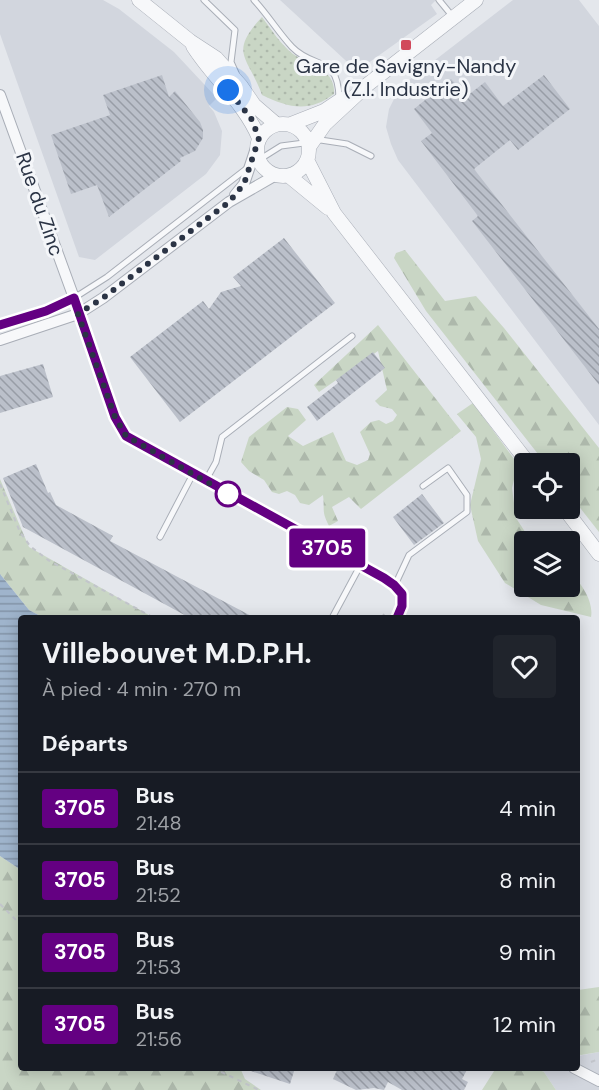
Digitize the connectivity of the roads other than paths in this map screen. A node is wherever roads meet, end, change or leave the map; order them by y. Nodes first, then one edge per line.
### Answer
1 (139, 0) edge
2 (204, 0) edge
3 (254, 0) edge
4 (439, 0) edge
5 (476, 0) edge
6 (453, 18) junction
7 (190, 42) junction
8 (367, 85) junction
9 (241, 86) junction
10 (0, 95) edge
11 (339, 100) junction
12 (276, 124) junction
13 (291, 124) junction
14 (310, 147) junction
15 (256, 153) junction
16 (371, 156) dead end
17 (282, 175) junction
18 (229, 202) junction
19 (334, 213) junction
20 (74, 298) junction
21 (78, 314) junction
22 (0, 325) edge
23 (352, 336) dead end
24 (0, 340) edge
25 (520, 453) edge
26 (193, 474) junction
27 (206, 481) junction
28 (423, 486) dead end
29 (572, 519) edge
30 (160, 537) dead end
31 (599, 554) edge
32 (360, 566) junction
33 (398, 590) junction
34 (334, 615) edge
35 (398, 615) edge
36 (580, 1071) edge
37 (599, 1081) edge

1 - 7 street
2 - 9 lane
3 - 11 lane
4 - 6 lane
5 - 6 street
6 - 8 street
7 - 9 street
7 - 15 street
8 - 11 street
8 - 14 street
9 - 12 street
10 - 20 street, Rue du Zinc
11 - 13 street
12 - 13 street
12 - 15 street
13 - 14 street
14 - 15 lane
14 - 16 lane
14 - 17 street
14 - 19 street
15 - 17 street
15 - 18 street
15 - 20 lane
17 - 18 street
17 - 19 street
18 - 21 street
19 - 25 street
20 - 21 street, Rue du Zinc
20 - 22 lane
21 - 24 street
21 - 26 street, Rue du Zinc
23 - 27 lane
26 - 27 street, Rue du Zinc
26 - 30 lane
27 - 32 street, Rue du Zinc
28 - 33 lane
29 - 31 street
32 - 33 street, Rue du Zinc
32 - 34 lane
33 - 35 street
36 - 37 street

